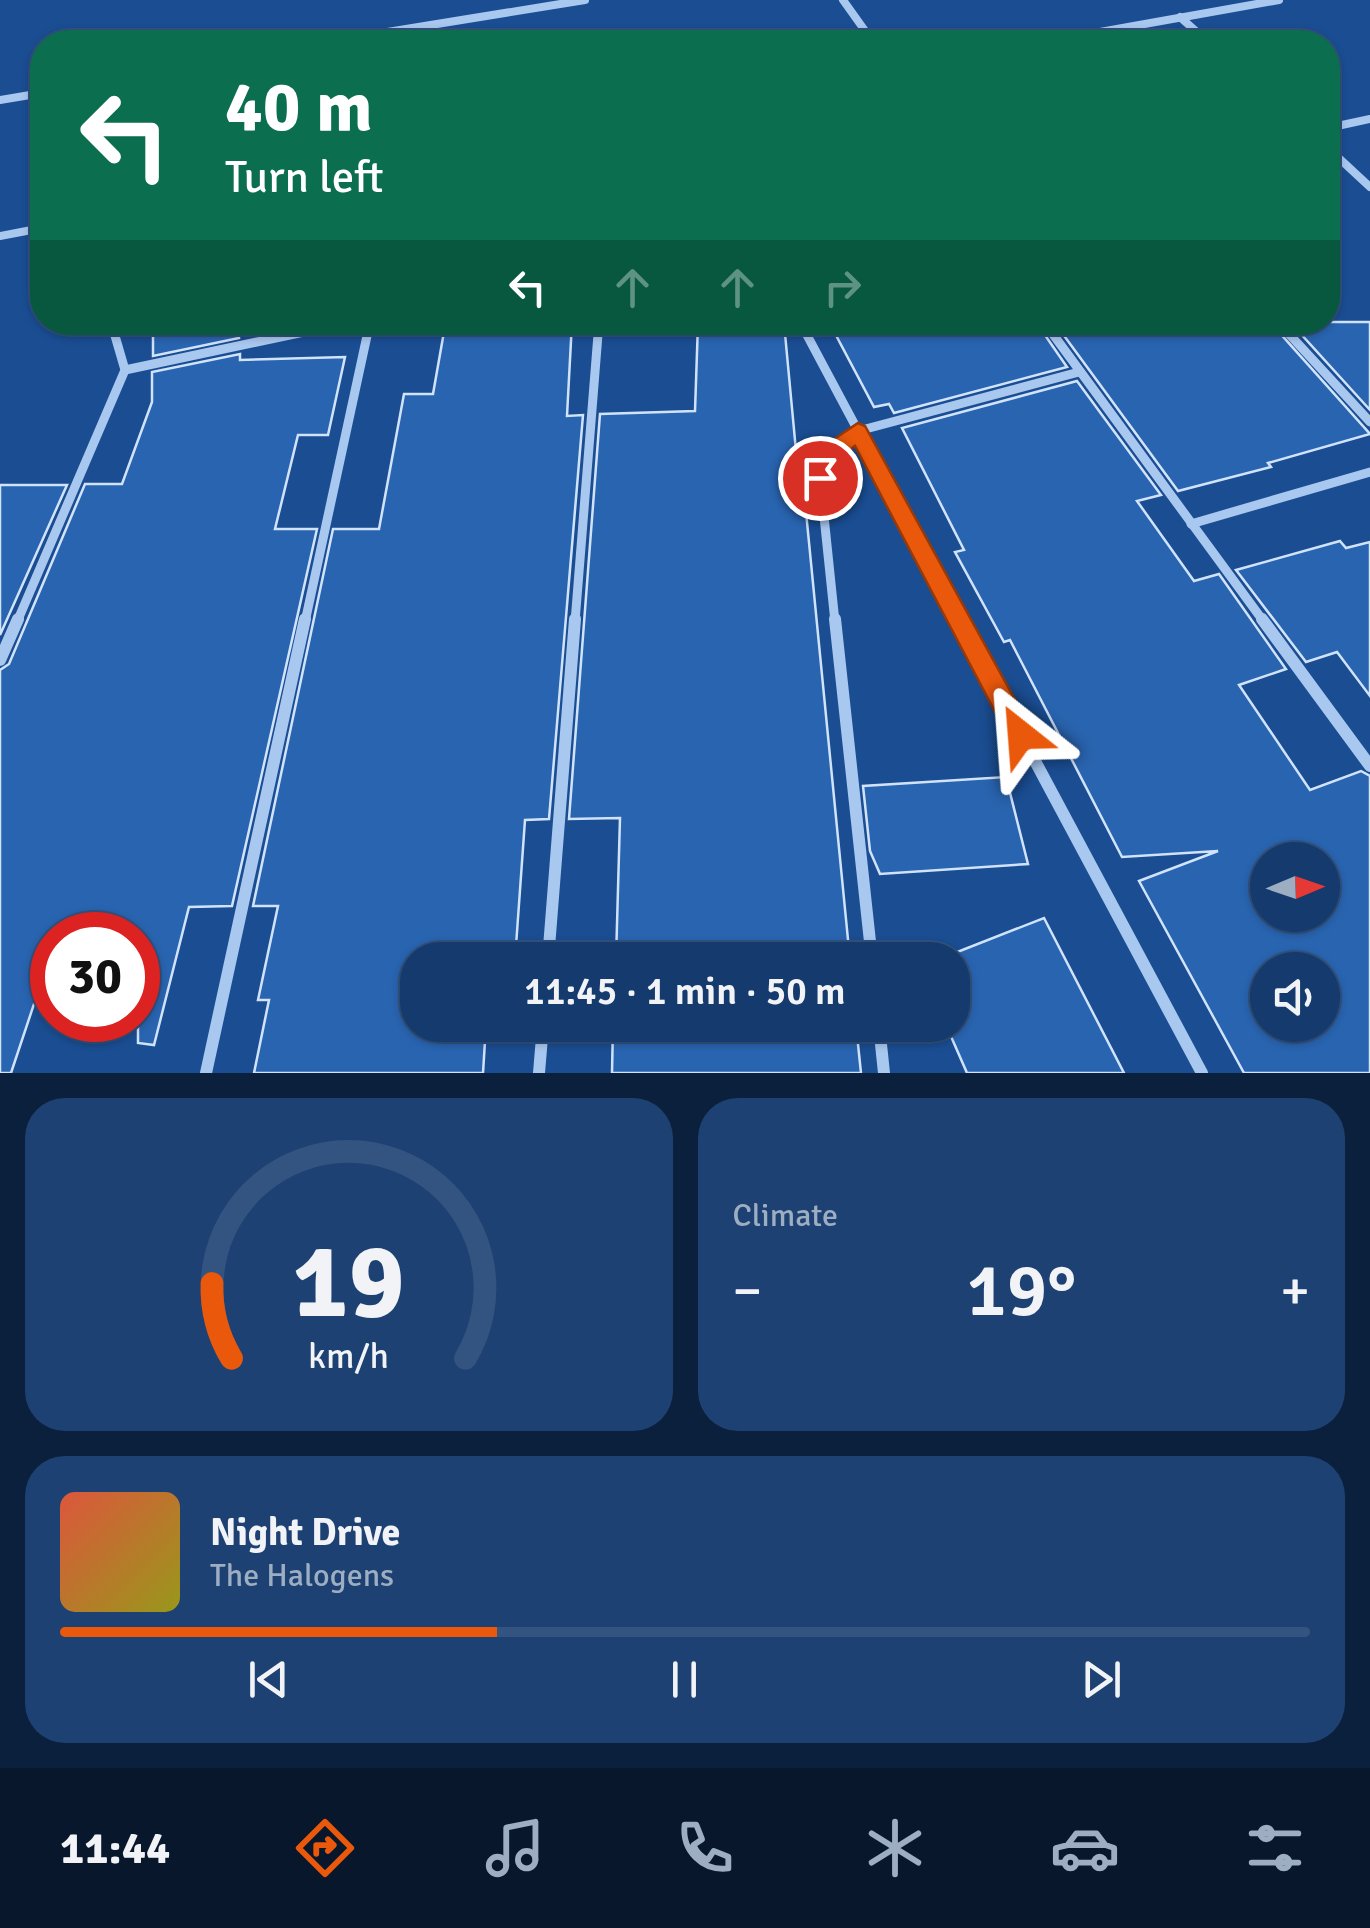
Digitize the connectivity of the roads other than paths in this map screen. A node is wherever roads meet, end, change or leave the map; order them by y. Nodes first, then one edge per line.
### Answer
1 (585, 0) edge
2 (843, 0) edge
3 (1204, 0) edge
4 (1279, 0) edge
5 (1217, 10) junction
6 (1180, 17) junction
7 (415, 30) edge
8 (864, 30) edge
9 (1109, 30) edge
10 (1195, 30) edge
11 (30, 94) edge
12 (0, 100) edge
13 (1370, 118) edge
14 (1340, 125) edge
15 (1340, 159) edge
16 (1370, 187) edge
17 (30, 230) edge
18 (0, 236) edge
19 (115, 335) edge
20 (289, 335) edge
21 (367, 335) edge
22 (598, 335) edge
23 (807, 335) edge
24 (1053, 335) edge
25 (1290, 335) edge
26 (125, 370) junction
27 (1079, 372) junction
28 (1370, 422) edge
29 (858, 432) junction
30 (1370, 472) edge
31 (1192, 524) junction
32 (0, 660) edge
33 (1370, 766) edge
34 (549, 942) edge
35 (870, 942) edge
36 (542, 1042) edge
37 (881, 1042) edge
38 (206, 1073) edge
39 (539, 1073) edge
40 (884, 1073) edge
41 (1202, 1073) edge

1 - 7 street
2 - 8 street
3 - 5 street
4 - 5 street
5 - 6 street
6 - 9 street
6 - 10 street
11 - 12 street
13 - 14 street
15 - 16 street
17 - 18 street
19 - 26 street
20 - 26 street
21 - 38 street
22 - 34 street
23 - 29 street
24 - 27 street
25 - 28 street
26 - 32 street
27 - 29 street
27 - 31 street
29 - 35 street
29 - 41 street
30 - 31 street
31 - 33 street
36 - 39 street
37 - 40 street

